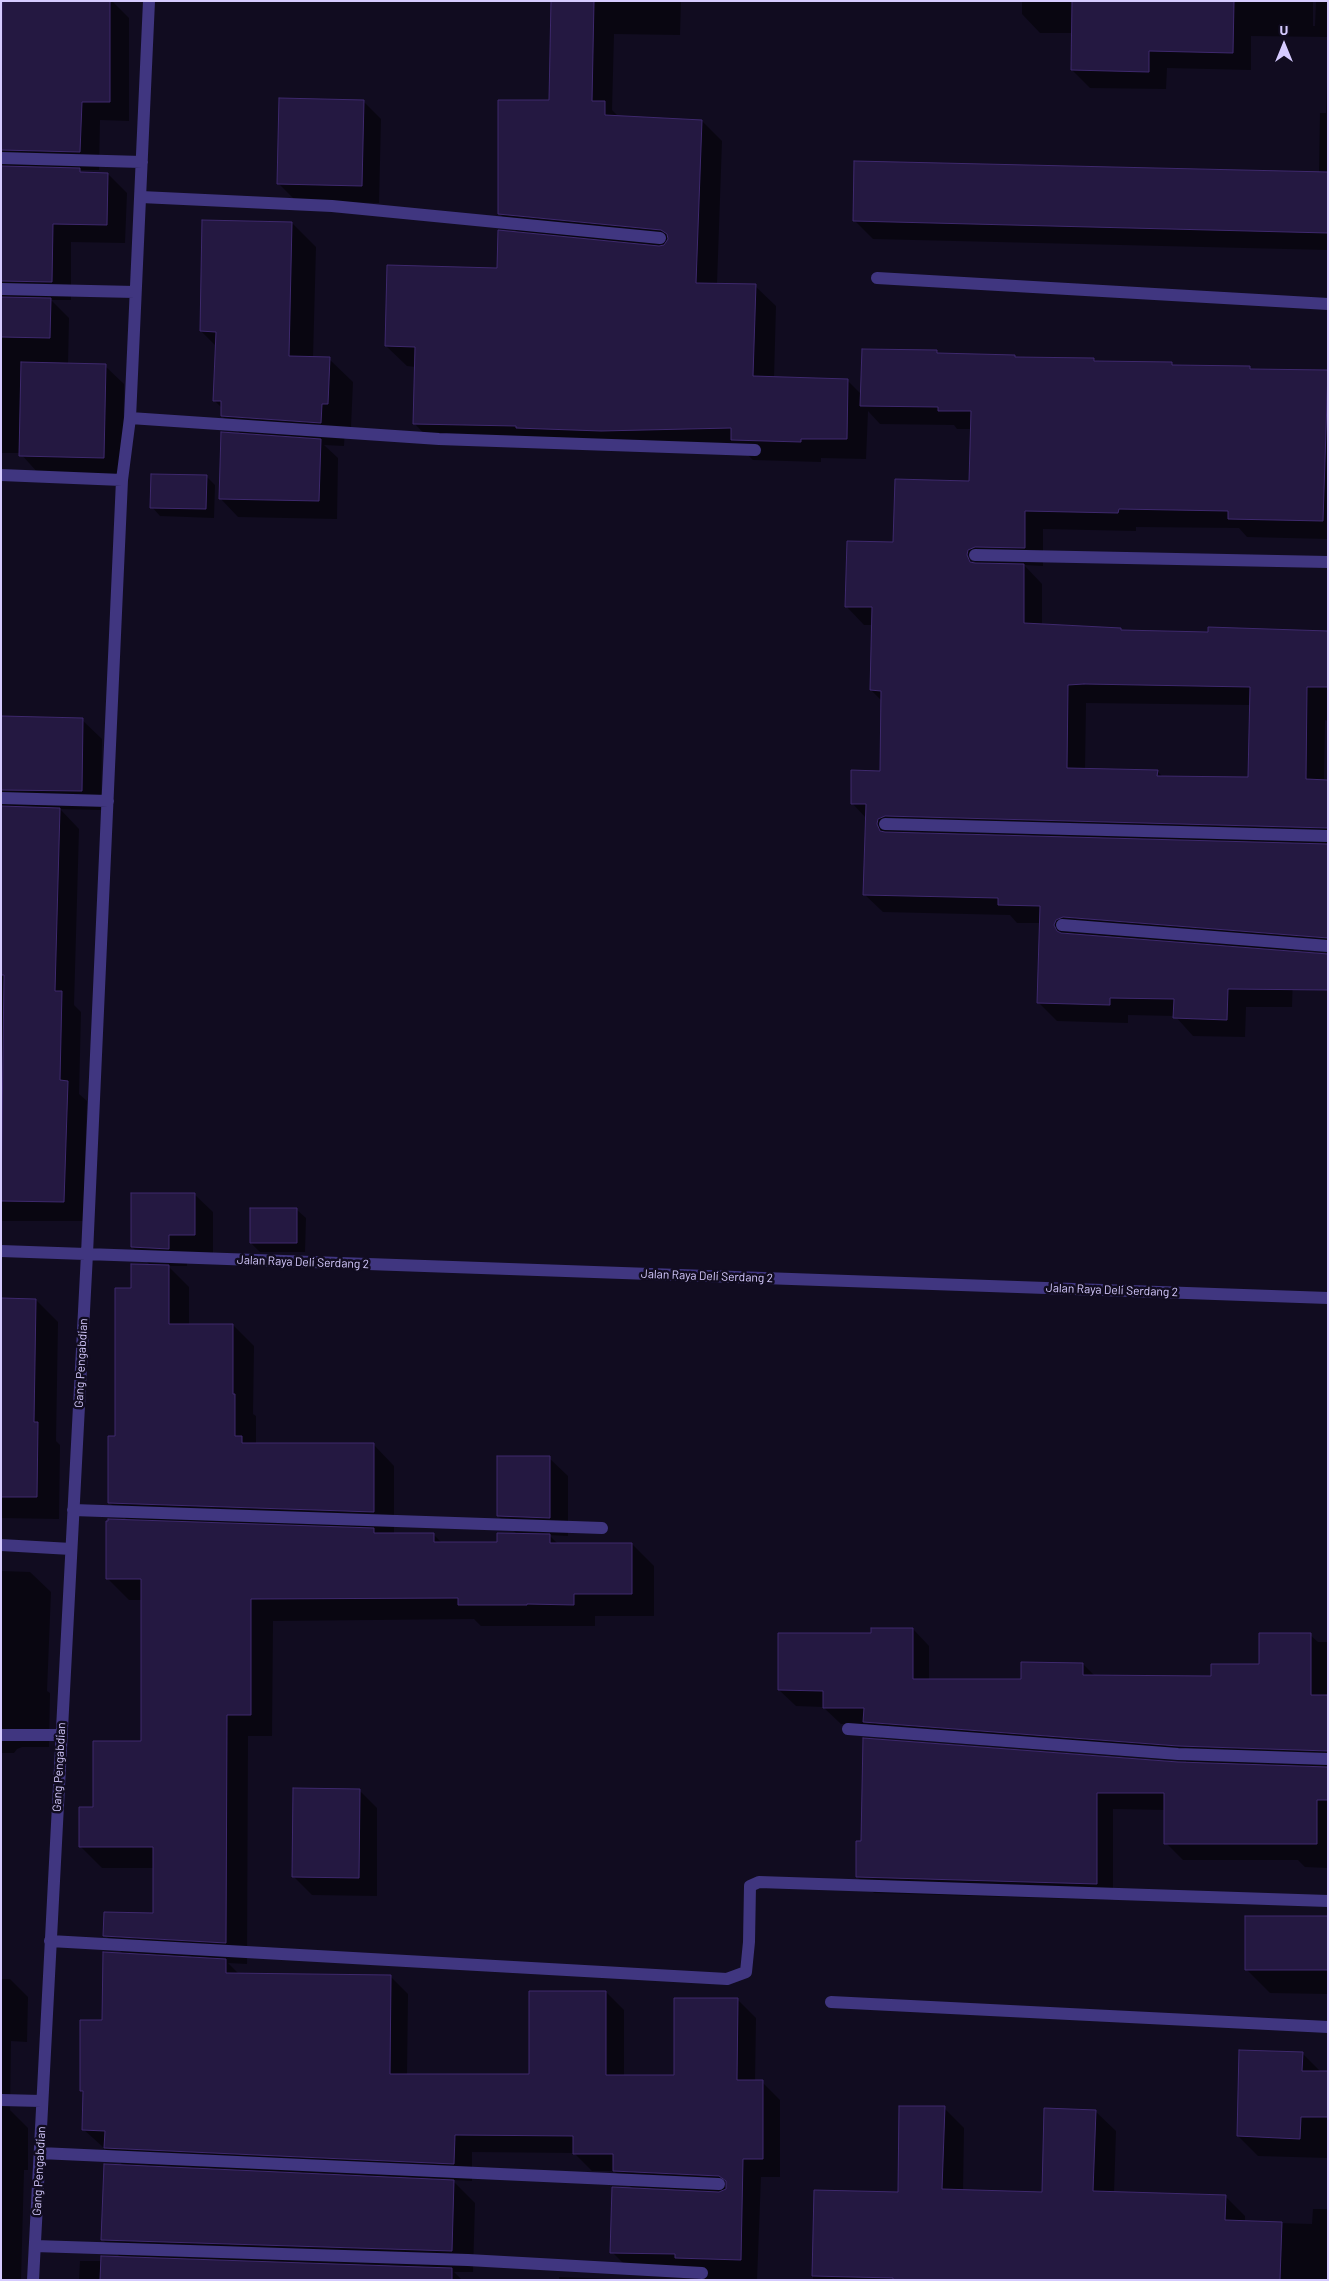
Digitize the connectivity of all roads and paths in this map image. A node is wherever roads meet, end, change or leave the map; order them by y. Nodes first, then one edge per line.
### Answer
1 (149, 1) edge
2 (1, 158) edge
3 (142, 162) junction
4 (141, 197) junction
5 (660, 238) dead end
6 (877, 278) dead end
7 (1, 288) edge
8 (135, 292) junction
9 (1328, 304) edge
10 (130, 418) junction
11 (755, 450) dead end
12 (1, 475) edge
13 (122, 480) junction
14 (975, 555) dead end
15 (1328, 562) edge
16 (1, 798) edge
17 (108, 801) junction
18 (885, 824) dead end
19 (1328, 836) edge
20 (1062, 925) dead end
21 (1328, 946) edge
22 (1, 1251) edge
23 (87, 1254) junction
24 (1328, 1298) edge
25 (73, 1510) junction
26 (602, 1528) dead end
27 (1, 1545) edge
28 (71, 1549) junction
29 (848, 1729) dead end
30 (1, 1735) edge
31 (61, 1735) junction
32 (1328, 1759) edge
33 (1328, 1901) edge
34 (50, 1941) junction
35 (832, 2002) dead end
36 (1328, 2027) edge
37 (1, 2100) edge
38 (42, 2101) junction
39 (40, 2153) junction
40 (719, 2184) dead end
41 (35, 2246) junction
42 (702, 2273) dead end
43 (33, 2280) edge

1 - 3 street, Gang Pengabdian
2 - 3 street
3 - 4 street, Gang Pengabdian
4 - 5 street
4 - 8 street, Gang Pengabdian
6 - 9 street
7 - 8 street
8 - 10 street, Gang Pengabdian
10 - 11 street
10 - 13 street, Gang Pengabdian
12 - 13 street
13 - 17 street, Gang Pengabdian
14 - 15 street
16 - 17 street
17 - 23 street, Gang Pengabdian
18 - 19 street
20 - 21 street
22 - 23 street, Jalan Raya Deli Serdang 2
23 - 24 street, Jalan Raya Deli Serdang 2
23 - 25 street, Gang Pengabdian
25 - 26 street
25 - 28 street, Gang Pengabdian
27 - 28 street
28 - 31 street, Gang Pengabdian
29 - 32 street
30 - 31 street
31 - 34 street, Gang Pengabdian
33 - 34 street
34 - 38 street, Gang Pengabdian
35 - 36 street
37 - 38 street
38 - 39 street, Gang Pengabdian
39 - 40 street
39 - 41 street, Gang Pengabdian
41 - 42 street
41 - 43 street, Gang Pengabdian

